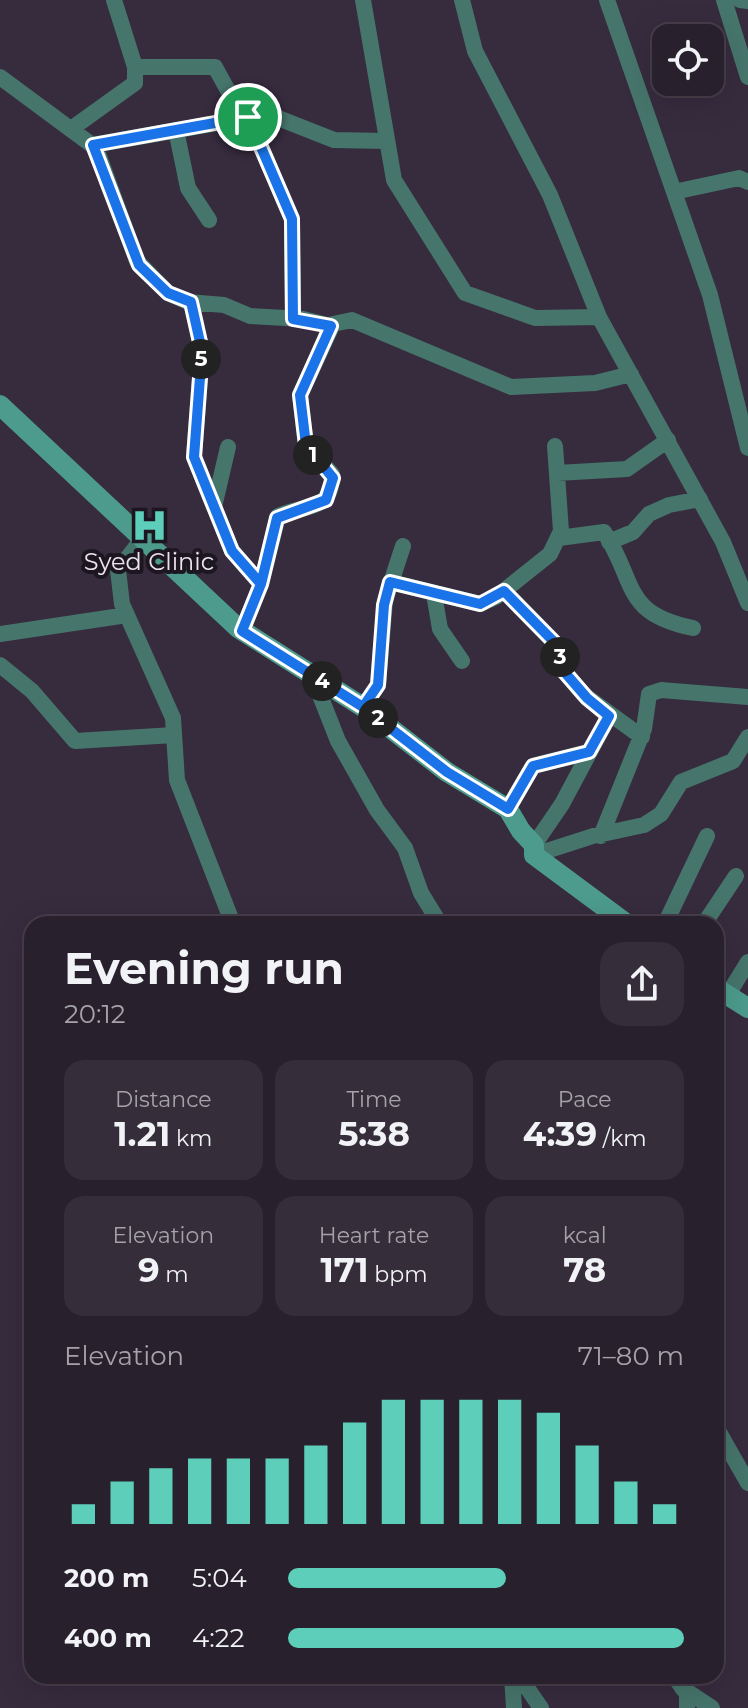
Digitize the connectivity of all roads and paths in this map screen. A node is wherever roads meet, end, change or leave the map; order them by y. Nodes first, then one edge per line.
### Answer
1 (114, 0) edge
2 (363, 0) edge
3 (462, 0) edge
4 (607, 0) edge
5 (724, 0) edge
6 (740, 0) edge
7 (748, 1) edge
8 (135, 67) junction
9 (0, 77) edge
10 (748, 77) edge
11 (245, 118) junction
12 (71, 129) junction
13 (176, 130) junction
14 (387, 141) junction
15 (93, 145) junction
16 (748, 182) edge
17 (674, 192) junction
18 (209, 220) dead end
19 (191, 302) junction
20 (599, 317) junction
21 (293, 319) junction
22 (339, 323) junction
23 (631, 374) junction
24 (0, 405) edge
25 (668, 440) junction
26 (555, 446) dead end
27 (228, 447) dead end
28 (748, 448) edge
29 (557, 473) junction
30 (700, 499) junction
31 (214, 507) junction
32 (143, 538) junction
33 (609, 542) junction
34 (556, 544) junction
35 (403, 546) dead end
36 (390, 582) junction
37 (261, 584) junction
38 (504, 591) junction
39 (434, 594) junction
40 (748, 603) edge
41 (127, 615) junction
42 (693, 628) dead end
43 (242, 631) junction
44 (0, 634) edge
45 (462, 661) dead end
46 (0, 665) edge
47 (312, 675) junction
48 (748, 697) edge
49 (363, 707) junction
50 (609, 716) junction
51 (174, 735) junction
52 (642, 737) junction
53 (748, 737) edge
54 (589, 752) junction
55 (508, 809) junction
56 (601, 836) junction
57 (707, 836) dead end
58 (534, 850) junction
59 (736, 876) dead end
60 (230, 916) edge
61 (435, 916) edge
62 (617, 916) edge
63 (669, 916) edge
64 (709, 916) edge
65 (748, 962) edge
66 (724, 989) edge
67 (724, 994) edge
68 (748, 1008) edge
69 (724, 1441) edge
70 (748, 1483) edge
71 (512, 1684) edge
72 (524, 1684) edge
73 (680, 1684) edge
74 (681, 1684) edge
75 (514, 1708) edge
76 (541, 1708) edge
77 (687, 1708) edge
78 (712, 1708) edge

1 - 8 street
2 - 14 street
3 - 20 street
4 - 17 street
5 - 10 street
6 - 7 street
8 - 11 street
8 - 12 street
9 - 12 street
11 - 13 street
11 - 14 street
11 - 21 street
12 - 15 street
13 - 15 street
13 - 18 street
14 - 20 street
15 - 19 street
16 - 17 street
17 - 28 street
19 - 21 street
19 - 31 street
20 - 23 street
21 - 22 street
22 - 23 street
22 - 37 street
23 - 25 street
24 - 32 street
25 - 29 street
25 - 30 street
26 - 29 street
27 - 31 street
29 - 34 street
30 - 33 street
30 - 40 street
31 - 37 street
32 - 41 street
32 - 43 street
33 - 34 street
33 - 42 street
34 - 38 street
35 - 36 street
36 - 39 street
36 - 49 street
37 - 43 street
38 - 39 street
38 - 50 street
39 - 45 street
41 - 44 street
41 - 51 street
43 - 47 street
46 - 51 street
47 - 49 street
47 - 61 street
48 - 52 street
49 - 55 street
50 - 52 street
50 - 54 street
51 - 60 street
52 - 56 street
53 - 56 street
54 - 55 street
54 - 58 street
55 - 58 street
56 - 58 street
57 - 63 street
58 - 62 street
59 - 64 street
65 - 66 street
67 - 68 street
69 - 70 street
71 - 75 street
72 - 76 street
73 - 77 street
74 - 78 street

